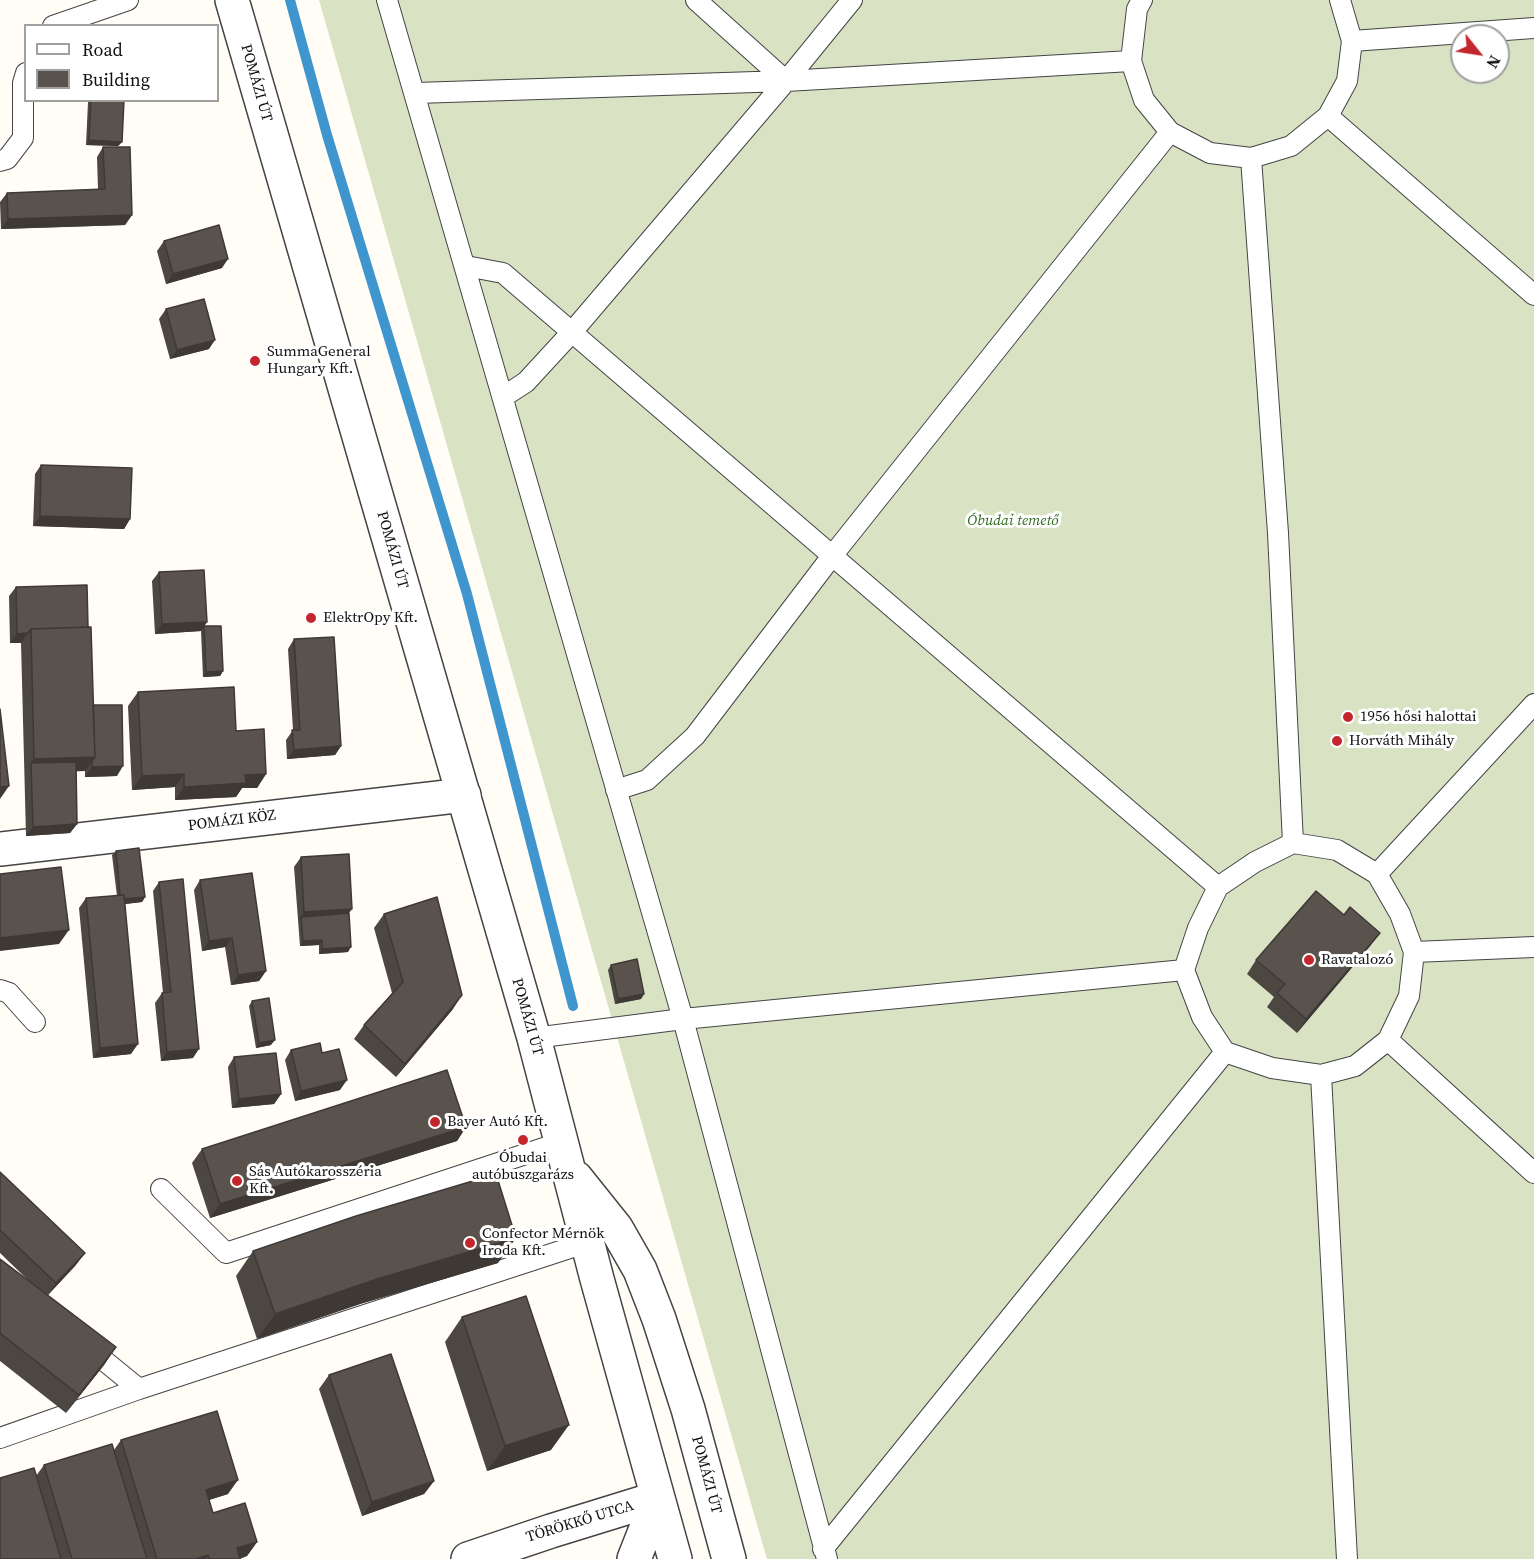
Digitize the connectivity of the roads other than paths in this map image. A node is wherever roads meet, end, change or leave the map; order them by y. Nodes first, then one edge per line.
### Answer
1 (128, 0) edge
2 (232, 0) edge
3 (696, 0) edge
4 (852, 0) edge
5 (1142, 0) edge
6 (1340, 0) edge
7 (391, 2) edge
8 (59, 24) edge
9 (1534, 28) edge
10 (1352, 41) junction
11 (1131, 61) junction
12 (24, 80) edge
13 (786, 81) junction
14 (416, 93) junction
15 (1328, 116) junction
16 (1170, 132) junction
17 (1251, 158) junction
18 (0, 161) edge
19 (466, 266) junction
20 (1534, 295) edge
21 (572, 332) junction
22 (503, 397) junction
23 (832, 556) junction
24 (1534, 704) edge
25 (616, 790) junction
26 (464, 795) junction
27 (1293, 843) junction
28 (0, 849) edge
29 (1377, 874) junction
30 (1218, 887) junction
31 (1534, 947) edge
32 (1414, 952) junction
33 (1184, 970) junction
34 (0, 990) edge
35 (683, 1019) junction
36 (35, 1022) dead end
37 (534, 1038) junction
38 (1388, 1040) junction
39 (1225, 1052) junction
40 (1321, 1075) junction
41 (565, 1156) junction
42 (1534, 1173) edge
43 (161, 1189) dead end
44 (588, 1242) junction
45 (74, 1336) edge
46 (139, 1389) junction
47 (0, 1438) edge
48 (658, 1498) junction
49 (825, 1554) edge
50 (468, 1559) edge
51 (633, 1559) edge
52 (675, 1559) edge
53 (729, 1559) edge
54 (1347, 1559) edge

1 - 8 lane
2 - 26 street, POMÁZI ÚT
3 - 13 lane
4 - 13 lane
5 - 11 lane
6 - 10 lane
7 - 14 lane
9 - 10 lane
10 - 15 lane
11 - 13 lane
11 - 16 lane
12 - 18 lane
13 - 14 lane
13 - 21 lane
14 - 19 lane
15 - 17 lane
15 - 20 lane
16 - 17 lane
16 - 23 lane
17 - 27 lane
19 - 21 lane
19 - 22 lane
21 - 22 lane
21 - 23 lane
22 - 25 lane
23 - 25 lane
23 - 30 lane
24 - 29 lane
25 - 35 lane
26 - 28 street, POMÁZI KÖZ
26 - 37 street, POMÁZI ÚT
27 - 29 lane
27 - 30 lane
29 - 32 lane
30 - 33 lane
31 - 32 lane
32 - 38 lane
33 - 35 lane
33 - 39 lane
34 - 36 lane
35 - 37 lane
35 - 49 lane
37 - 41 street, POMÁZI ÚT
38 - 40 lane
38 - 42 lane
39 - 40 lane
39 - 49 lane
40 - 54 lane
41 - 43 lane
41 - 44 street, POMÁZI ÚT
41 - 53 street, POMÁZI ÚT
44 - 46 lane
44 - 48 street, POMÁZI ÚT
45 - 46 lane
46 - 47 lane
48 - 50 street, TÖRÖKKŐ UTCA
48 - 51 street
48 - 52 street, POMÁZI ÚT

